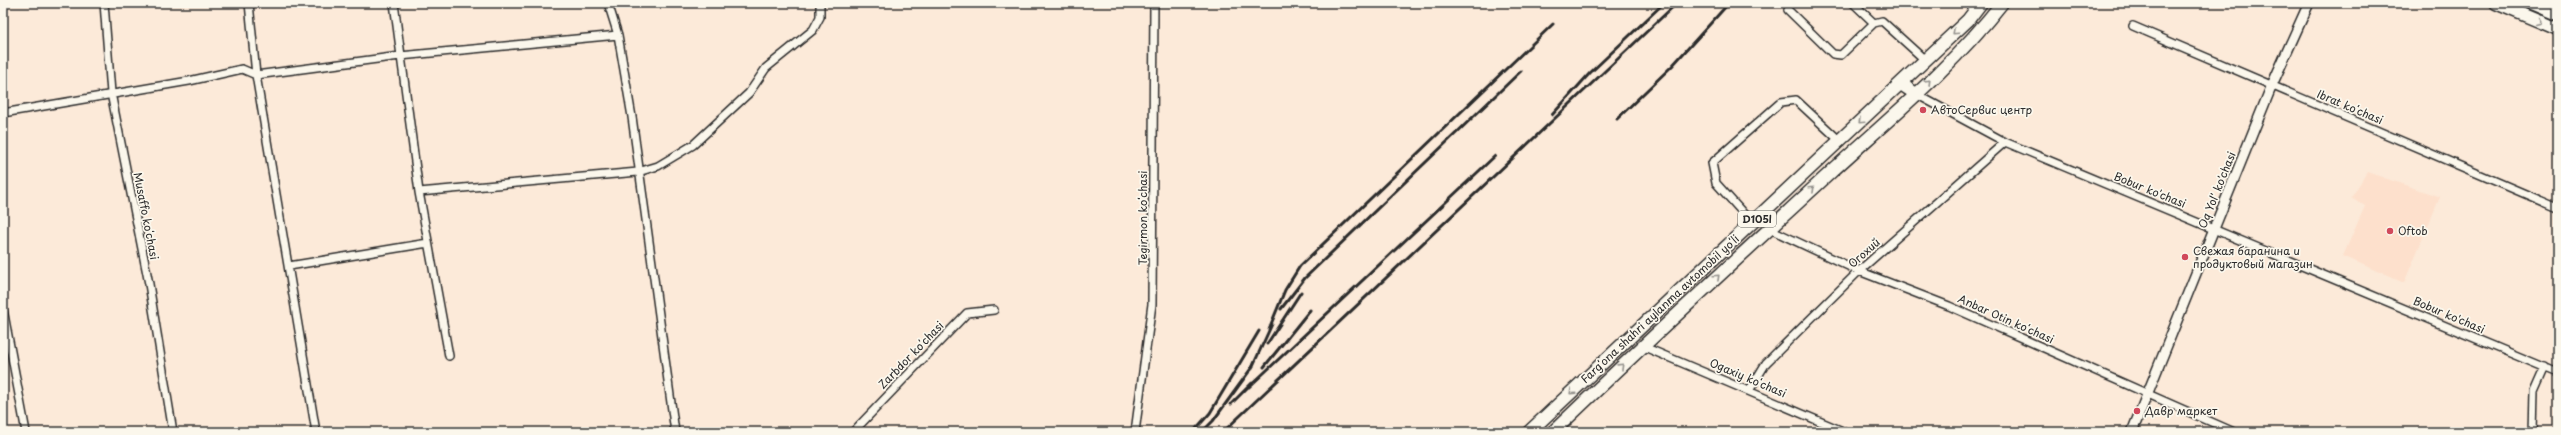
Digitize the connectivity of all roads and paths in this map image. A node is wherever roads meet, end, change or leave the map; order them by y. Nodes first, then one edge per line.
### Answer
1 (104, 3) edge
2 (249, 3) edge
3 (394, 3) edge
4 (608, 3) edge
5 (820, 3) edge
6 (1154, 3) edge
7 (1853, 3) edge
8 (1981, 3) edge
9 (2002, 3) edge
10 (2309, 3) edge
11 (2496, 3) edge
12 (2532, 3) edge
13 (1788, 10) dead end
14 (2558, 14) edge
15 (1874, 23) junction
16 (2133, 26) dead end
17 (2558, 29) edge
18 (618, 35) junction
19 (400, 56) junction
20 (1925, 60) junction
21 (256, 75) junction
22 (1901, 84) junction
23 (2272, 85) junction
24 (111, 93) junction
25 (1916, 94) junction
26 (3, 112) edge
27 (1840, 141) junction
28 (2005, 142) junction
29 (638, 172) junction
30 (419, 192) junction
31 (2558, 208) edge
32 (1752, 223) junction
33 (1770, 228) junction
34 (2214, 229) junction
35 (428, 242) junction
36 (289, 266) junction
37 (1859, 271) junction
38 (3, 309) edge
39 (994, 310) dead end
40 (1642, 346) junction
41 (449, 356) dead end
42 (2545, 367) junction
43 (2558, 373) edge
44 (1750, 391) junction
45 (2148, 394) junction
46 (26, 432) edge
47 (173, 432) edge
48 (316, 432) edge
49 (675, 432) edge
50 (853, 432) edge
51 (1135, 432) edge
52 (1529, 432) edge
53 (1553, 432) edge
54 (1845, 432) edge
55 (2132, 432) edge
56 (2234, 432) edge
57 (2534, 432) edge

1 - 24 street, Musaffo koʻchasi
2 - 21 street
3 - 19 street
4 - 18 street
5 - 29 street
6 - 51 street, Tegirmon koʻchasi
7 - 15 street
8 -> 20 main road, Fargʻona shahri aylanma avtomobil yoʻli / D105l
25 -> 9 main road, Fargʻona shahri aylanma avtomobil yoʻli / D105l
10 - 23 street, Oq Yol' ko'chasi
11 -> 17 main road
12 - 14 main road
13 - 15 street
15 - 20 street
16 - 23 street, Ibrat koʻchasi
18 - 19 street
18 - 29 street
19 - 21 street
19 - 30 street
20 - 22 main road, Fargʻona shahri aylanma avtomobil yoʻli / D105l
21 - 24 street
21 - 36 street
22 - 25 main road
22 -> 27 main road, Fargʻona shahri aylanma avtomobil yoʻli / D105l
23 - 31 street, Ibrat koʻchasi
23 - 34 street, Oq Yol' ko'chasi
24 - 26 street
24 - 47 street, Musaffo koʻchasi
25 - 28 street, Bobur ko'chasi
33 -> 25 main road, Fargʻona shahri aylanma avtomobil yoʻli / D105l
27 - 32 main road, Fargʻona shahri aylanma avtomobil yoʻli / D105l
27 - 32 street
28 - 34 street, Bobur ko'chasi
28 - 37 street, Огохий
29 - 30 street
29 - 49 street
30 - 35 street
32 -> 52 main road, Fargʻona shahri aylanma avtomobil yoʻli / D105l
33 - 37 street, Anbar Otin koʻchasi
40 -> 33 main road, Fargʻona shahri aylanma avtomobil yoʻli / D105l
34 - 42 street, Bobur ko'chasi
34 - 45 street, Oq Yol' ko'chasi
35 - 36 street
35 - 41 street
36 - 48 street
37 - 44 street, Огохий
37 - 45 street, Anbar Otin koʻchasi
38 - 46 street
39 - 50 street, Zarbdor koʻchasi
40 - 44 street, Ogaxiy koʻchasi
53 -> 40 main road, Fargʻona shahri aylanma avtomobil yoʻli / D105l
42 - 43 street, Bobur ko'chasi
42 - 57 street
44 - 54 street, Ogaxiy koʻchasi
45 - 55 street, Oq Yol' ko'chasi
45 - 56 street, Anbar Otin koʻchasi

